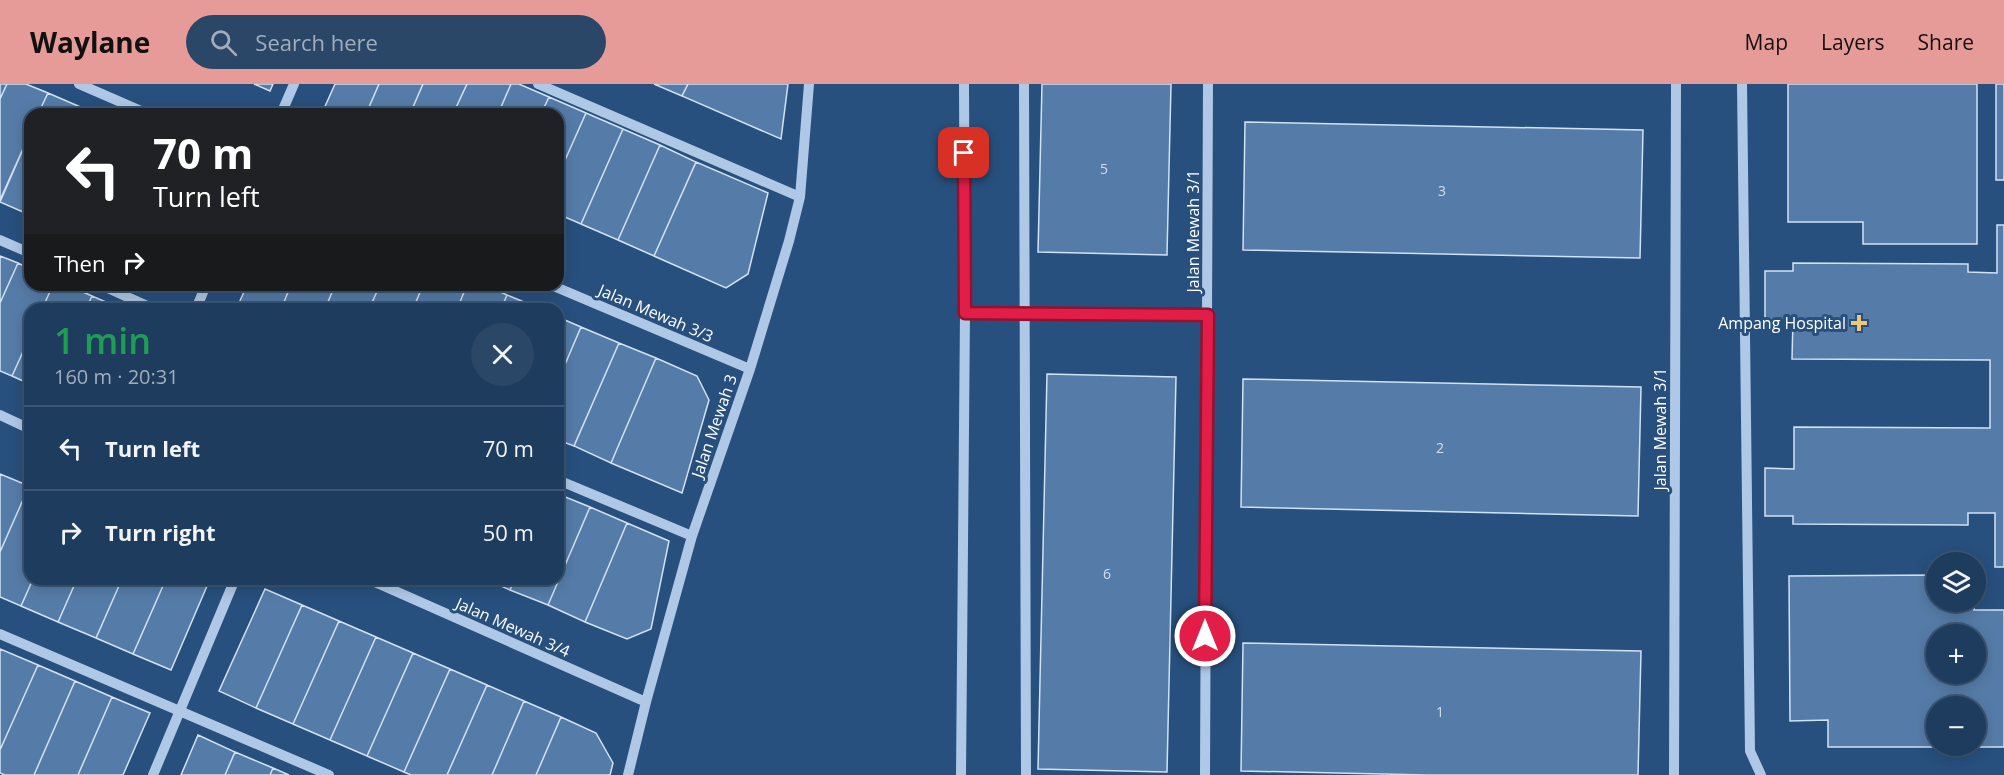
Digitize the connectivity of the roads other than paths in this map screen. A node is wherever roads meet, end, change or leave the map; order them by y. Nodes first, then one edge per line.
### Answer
1 (79, 84) edge
2 (294, 84) edge
3 (538, 84) edge
4 (809, 84) edge
5 (964, 84) edge
6 (1024, 84) edge
7 (1208, 84) edge
8 (1676, 84) edge
9 (1742, 84) edge
10 (134, 108) edge
11 (284, 108) edge
12 (800, 197) junction
13 (0, 240) edge
14 (24, 250) edge
15 (564, 290) edge
16 (114, 291) edge
17 (141, 303) edge
18 (965, 313) junction
19 (1024, 313) junction
20 (1208, 315) junction
21 (750, 369) junction
22 (0, 415) edge
23 (24, 426) edge
24 (564, 483) edge
25 (692, 536) junction
26 (233, 585) edge
27 (382, 585) edge
28 (0, 634) edge
29 (646, 702) junction
30 (180, 712) junction
31 (153, 775) edge
32 (329, 775) edge
33 (628, 775) edge
34 (961, 775) edge
35 (1026, 775) edge
36 (1205, 775) edge
37 (1674, 775) edge
38 (1761, 775) edge

1 - 10 street
2 - 11 street
3 - 12 street
4 - 12 street, Jalan Mewah 3
5 - 18 street
6 - 19 street
7 - 20 street, Jalan Mewah 3/1
8 - 37 street, Jalan Mewah 3/1
9 - 38 street
12 - 21 street, Jalan Mewah 3
13 - 14 street
15 - 21 street, Jalan Mewah 3/3
16 - 17 street
18 - 19 street
18 - 34 street
19 - 20 street
19 - 35 street
20 - 36 street, Jalan Mewah 3/1
21 - 25 street, Jalan Mewah 3
22 - 23 street
24 - 25 street
25 - 29 street, Jalan Mewah 3
26 - 30 street
27 - 29 street, Jalan Mewah 3/4
28 - 30 street
29 - 33 street, Jalan Mewah 3
30 - 31 street
30 - 32 street

